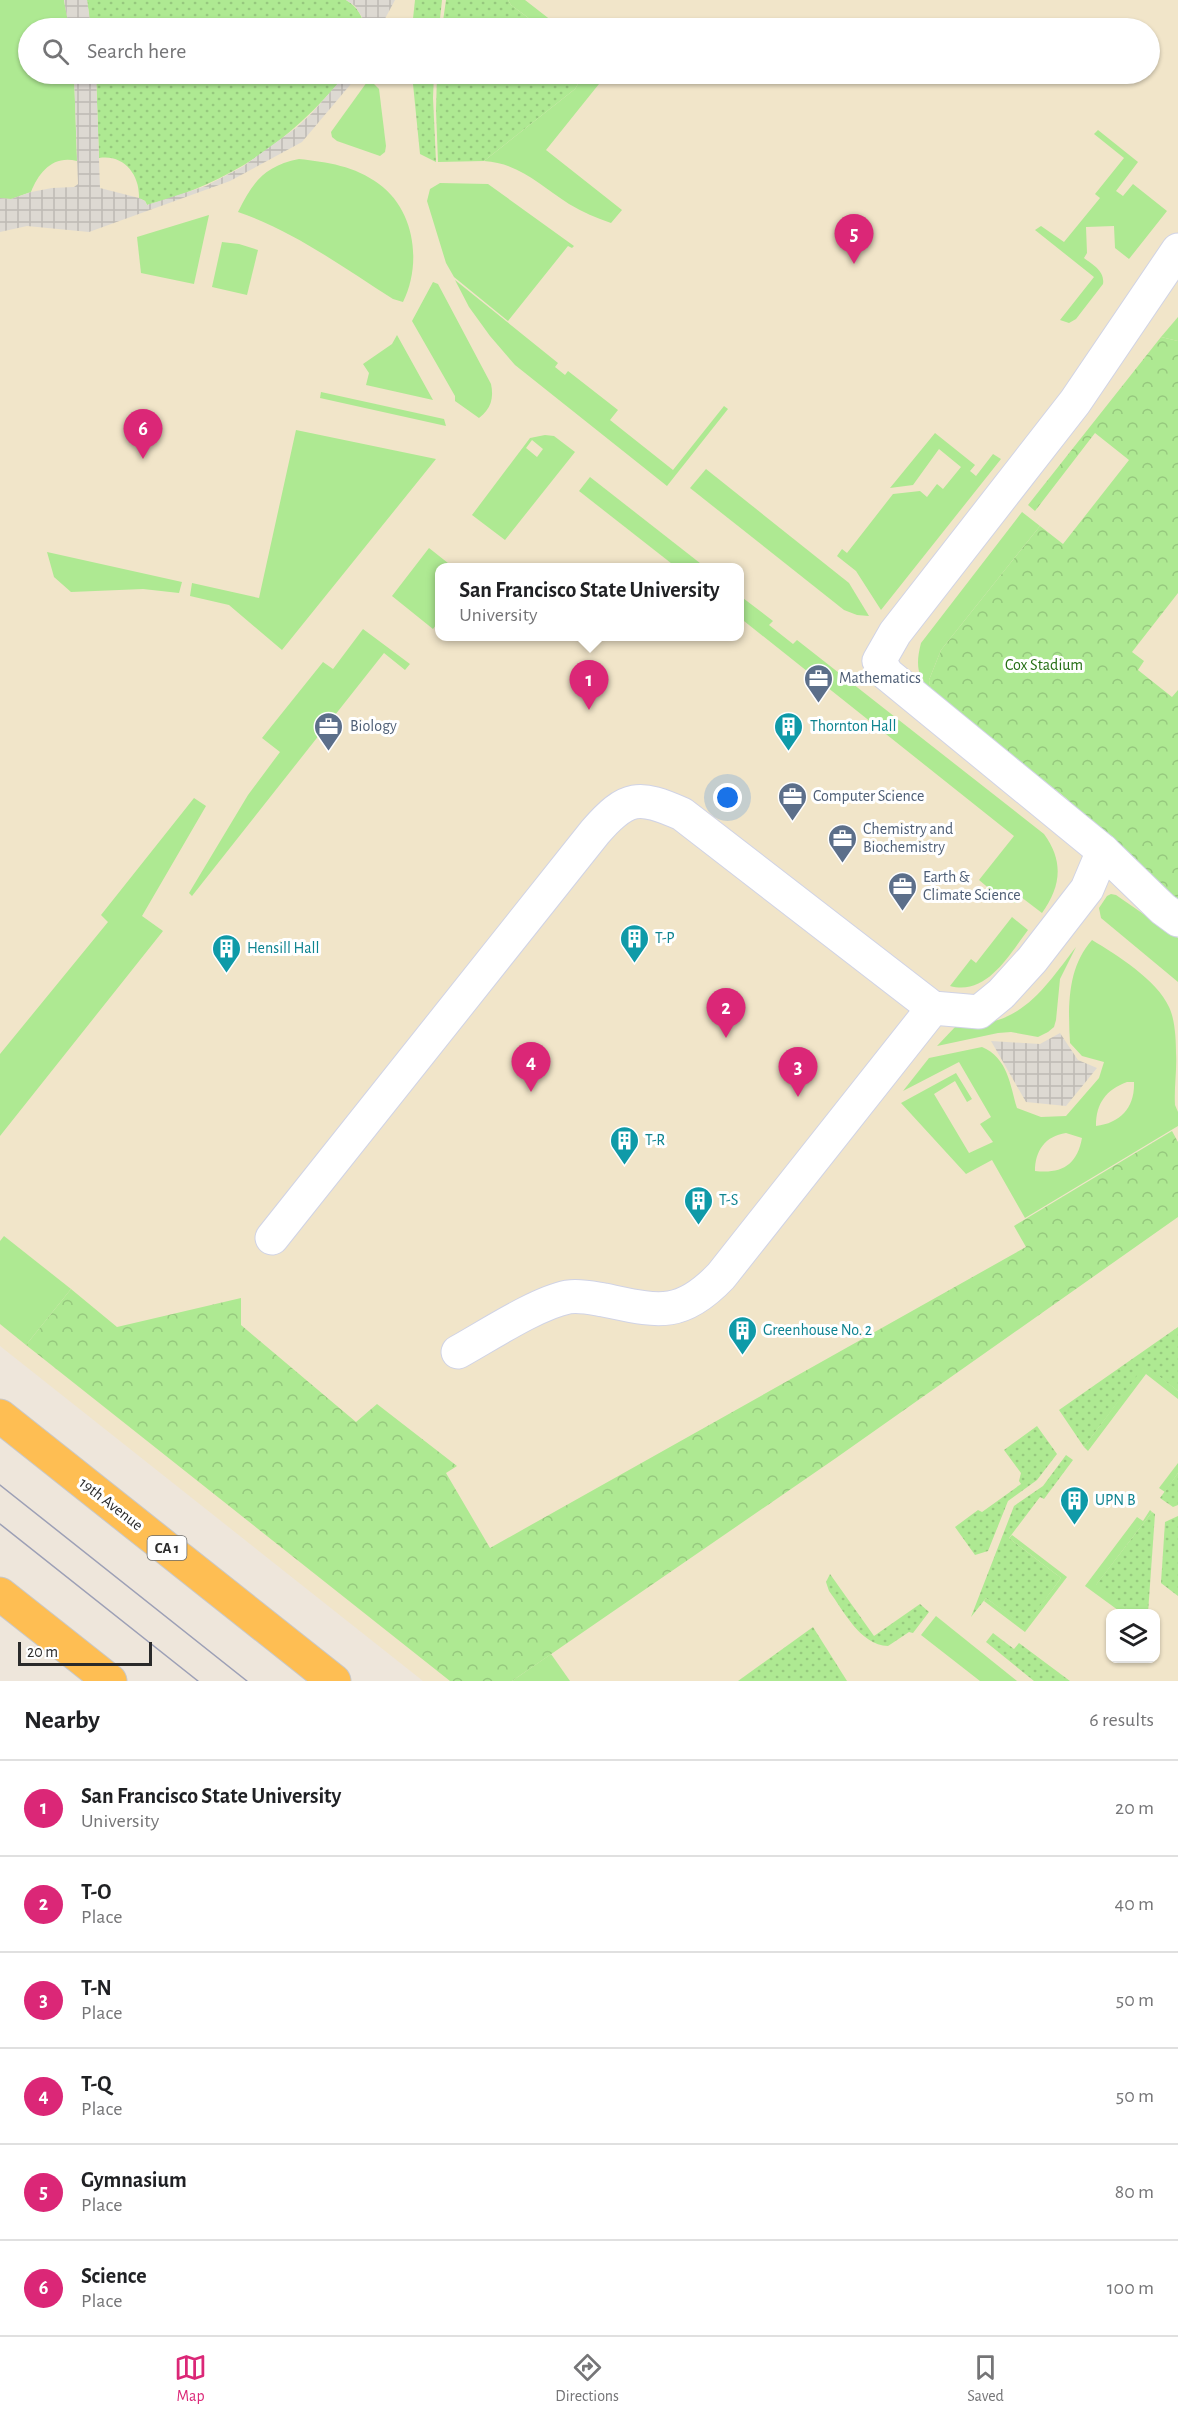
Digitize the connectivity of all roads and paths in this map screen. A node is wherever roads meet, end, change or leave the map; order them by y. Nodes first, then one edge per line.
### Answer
1 (1178, 250) edge
2 (1103, 851) junction
3 (1178, 920) edge
4 (933, 1008) junction
5 (273, 1238) dead end
6 (458, 1352) dead end
7 (0, 1416) edge
8 (0, 1594) edge
9 (110, 1681) edge
10 (334, 1681) edge

1 - 2 street
2 - 3 street
2 - 4 street
4 - 5 street
4 - 6 street
7 - 10 highway, 19th Avenue / CA 1
8 - 9 highway

